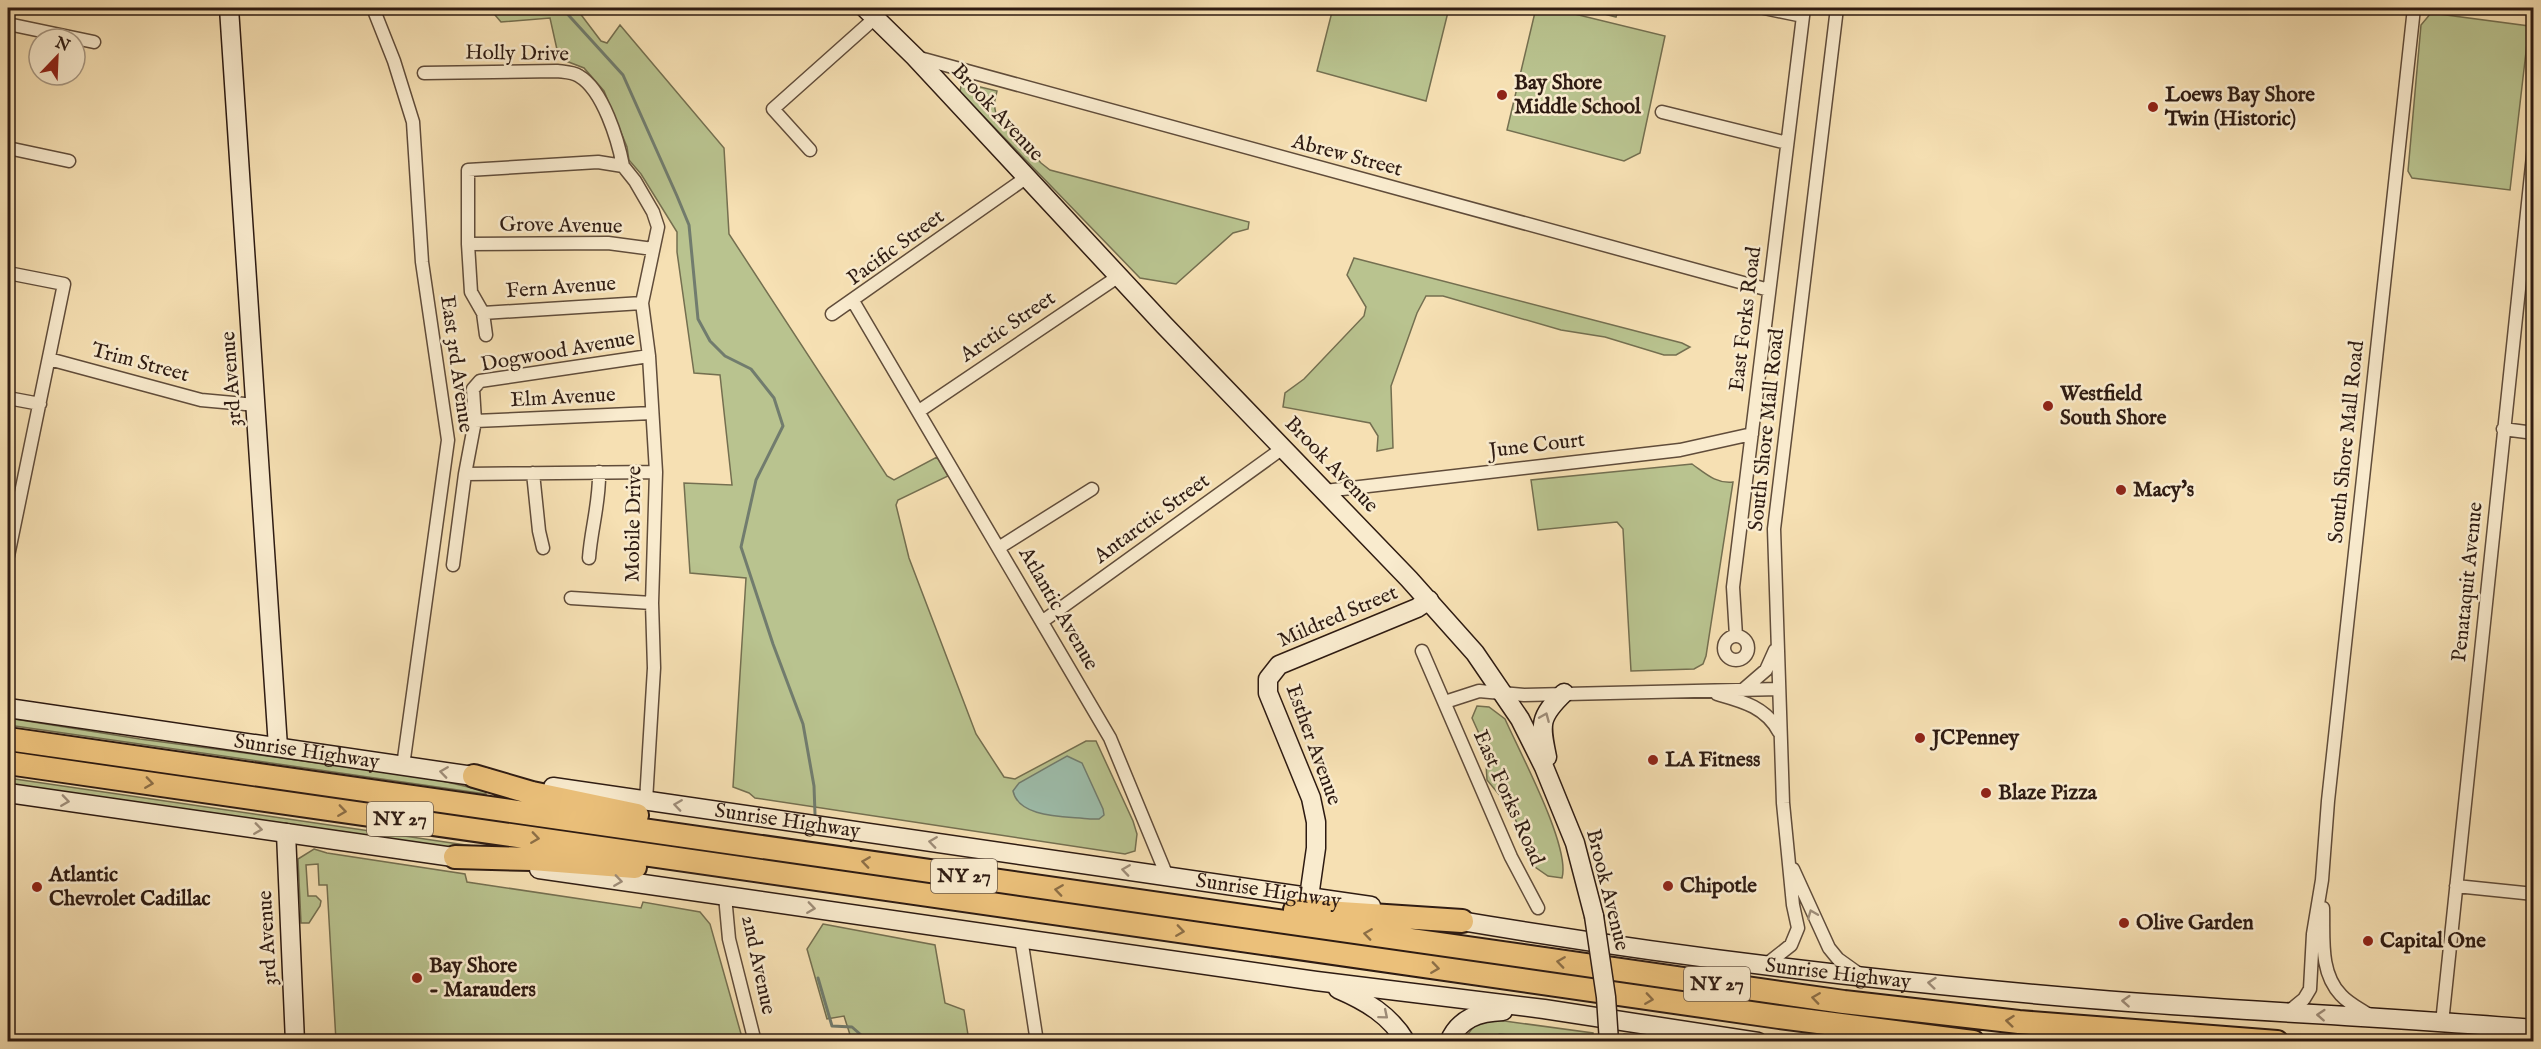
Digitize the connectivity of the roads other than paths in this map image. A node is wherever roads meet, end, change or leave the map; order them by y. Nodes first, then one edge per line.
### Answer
1 (230, 8) edge
2 (373, 8) edge
3 (1764, 8) edge
4 (1837, 8) edge
5 (2414, 8) edge
6 (1803, 12) edge
7 (870, 13) edge
8 (8, 24) edge
9 (94, 42) dead end
10 (915, 57) junction
11 (424, 73) dead end
12 (1662, 111) dead end
13 (1787, 143) junction
14 (2534, 146) edge
15 (8, 148) edge
16 (810, 150) dead end
17 (69, 160) dead end
18 (623, 166) junction
19 (1027, 177) junction
20 (468, 244) junction
21 (653, 249) junction
22 (8, 273) edge
23 (1119, 276) junction
24 (1769, 290) junction
25 (853, 301) junction
26 (642, 303) junction
27 (483, 313) junction
28 (832, 314) dead end
29 (486, 335) dead end
30 (649, 356) junction
31 (49, 359) junction
32 (896, 372) joint
33 (8, 398) edge
34 (40, 404) junction
35 (257, 405) junction
36 (919, 411) junction
37 (652, 413) junction
38 (475, 421) junction
39 (2503, 429) junction
40 (2534, 433) edge
41 (1752, 434) junction
42 (1283, 448) junction
43 (599, 472) junction
44 (656, 472) junction
45 (533, 473) junction
46 (465, 474) junction
47 (1092, 489) dead end
48 (1325, 491) junction
49 (11, 520) edge
50 (1000, 547) junction
51 (543, 548) dead end
52 (8, 556) edge
53 (589, 558) dead end
54 (453, 565) dead end
55 (571, 598) dead end
56 (1429, 600) junction
57 (652, 603) junction
58 (1043, 621) junction
59 (1736, 636) dead end
60 (1777, 646) junction
61 (1422, 651) dead end
62 (1268, 679) joint
63 (1744, 689) junction
64 (1779, 689) junction
65 (1701, 690) junction
66 (1504, 693) junction
67 (1564, 693) junction
68 (1445, 702) junction
69 (8, 708) edge
70 (1781, 734) junction
71 (8, 739) edge
72 (278, 747) junction
73 (8, 763) edge
74 (403, 766) junction
75 (474, 776) junction
76 (1553, 788) junction
77 (8, 793) edge
78 (646, 801) junction
79 (286, 833) junction
80 (769, 848) junction
81 (455, 857) junction
82 (1788, 858) junction
83 (792, 875) junction
84 (1167, 876) junction
85 (2322, 880) junction
86 (2456, 886) junction
87 (2534, 894) edge
88 (725, 896) junction
89 (1309, 897) junction
90 (1158, 904) junction
91 (1538, 908) dead end
92 (1462, 921) junction
93 (1021, 938) junction
94 (1767, 964) junction
95 (1860, 975) junction
96 (1316, 981) junction
97 (1544, 1008) junction
98 (2288, 1012) junction
99 (2373, 1018) junction
100 (2442, 1023) junction
101 (2534, 1029) edge
102 (1696, 1030) junction
103 (1925, 1036) junction
104 (295, 1041) edge
105 (755, 1041) edge
106 (1037, 1041) edge
107 (1406, 1041) edge
108 (1449, 1041) edge
109 (1608, 1041) edge
110 (1722, 1041) edge
111 (1758, 1041) edge
112 (1947, 1041) edge
113 (1973, 1041) edge
114 (2277, 1041) edge

1 - 35 main road, 3rd Avenue
2 - 74 street, East 3rd Avenue
3 - 6 street
4 - 60 street, South Shore Mall Road
5 - 85 street, South Shore Mall Road
6 - 13 street, East Forks Road
7 - 10 main road, Brook Avenue
7 - 16 street
8 - 9 street
10 - 19 main road, Brook Avenue
10 - 24 street, Abrew Street
11 - 18 street, Holly Drive
12 - 13 street
13 - 24 street, East Forks Road
14 - 39 street, Penataquit Avenue
15 - 17 street
18 - 20 street
18 - 21 street, Holly Drive
19 - 23 main road, Brook Avenue
19 - 25 street, Pacific Street
20 - 21 street, Grove Avenue
20 - 27 street
21 - 26 street, Mobile Drive
22 - 31 street
23 - 36 street, Arctic Street
23 - 42 main road, Brook Avenue
24 - 41 street, East Forks Road
25 - 28 street
25 - 32 street, Pacific Street
26 - 27 street, Fern Avenue
26 - 30 street, Mobile Drive
27 - 29 street
30 - 37 street, Mobile Drive
30 - 38 street, Dogwood Avenue
31 - 34 street
31 - 35 street, Trim Street
32 - 36 street, Atlantic Avenue
33 - 34 street
34 - 49 street
35 - 72 main road, 3rd Avenue
36 - 50 street, Atlantic Avenue
37 - 38 street, Elm Avenue
37 - 44 street, Mobile Drive
38 - 46 street, Dogwood Avenue
39 - 40 street
39 - 86 street, Penataquit Avenue
41 - 48 street, June Court
41 - 59 street, East Forks Road
42 - 48 main road, Brook Avenue
42 - 58 street, Antarctic Street
43 - 44 street
43 - 45 street
43 - 53 street
44 - 57 street, Mobile Drive
45 - 46 street
45 - 51 street
46 - 54 street, Dogwood Avenue
47 - 50 street
48 - 56 main road, Brook Avenue
49 - 52 street
50 - 58 street, Atlantic Avenue
55 - 57 street
56 - 62 main road, Mildred Street
56 - 66 main road, Brook Avenue
57 - 78 street, Mobile Drive
58 - 84 street, Atlantic Avenue
60 - 63 street
60 - 64 street, South Shore Mall Road
61 - 68 street, East Forks Road
62 - 89 main road, Esther Avenue
63 - 64 street
63 - 65 street
64 - 70 street, South Shore Mall Road
65 - 67 street
65 - 70 street
66 - 67 street
66 - 68 street
66 - 76 main road, Brook Avenue
76 -> 67 main road
68 - 91 street, East Forks Road
69 - 72 main road, Sunrise Highway
70 - 82 street, South Shore Mall Road
71 - 80 highway, Sunrise Highway / NY 27
72 - 74 main road, Sunrise Highway
73 -> 83 highway, NY 27
75 -> 74 main road, Sunrise Highway
75 - 78 main road, Sunrise Highway
75 - 80 highway
76 - 109 main road, Brook Avenue, bridge
77 -> 79 main road
84 -> 78 main road, Sunrise Highway
79 - 81 main road
79 - 104 main road, 3rd Avenue
90 -> 80 highway, Sunrise Highway / NY 27
81 - 83 highway
81 -> 88 main road
82 - 94 street, South Shore Mall Road
95 -> 82 street, South Shore Mall Road
83 -> 103 highway, NY 27
84 - 89 main road, Sunrise Highway
85 - 98 street, South Shore Mall Road
85 - 99 street, South Shore Mall Road
86 - 87 street
86 - 100 street, Penataquit Avenue
88 -> 93 main road
88 - 105 street, 2nd Avenue
89 - 92 main road, Sunrise Highway
90 - 92 highway
114 -> 90 highway, Sunrise Highway / NY 27
92 - 94 main road, Sunrise Highway
93 - 96 main road
93 - 106 street
94 - 95 main road, Sunrise Highway
98 -> 95 main road, Sunrise Highway
96 - 97 main road
96 -> 107 main road
97 - 102 main road
97 - 108 main road
99 -> 98 main road, Sunrise Highway
99 - 100 main road, Sunrise Highway
100 - 101 main road, Sunrise Highway
102 - 110 main road
102 - 111 main road
103 - 112 highway
103 - 113 highway, NY 27

